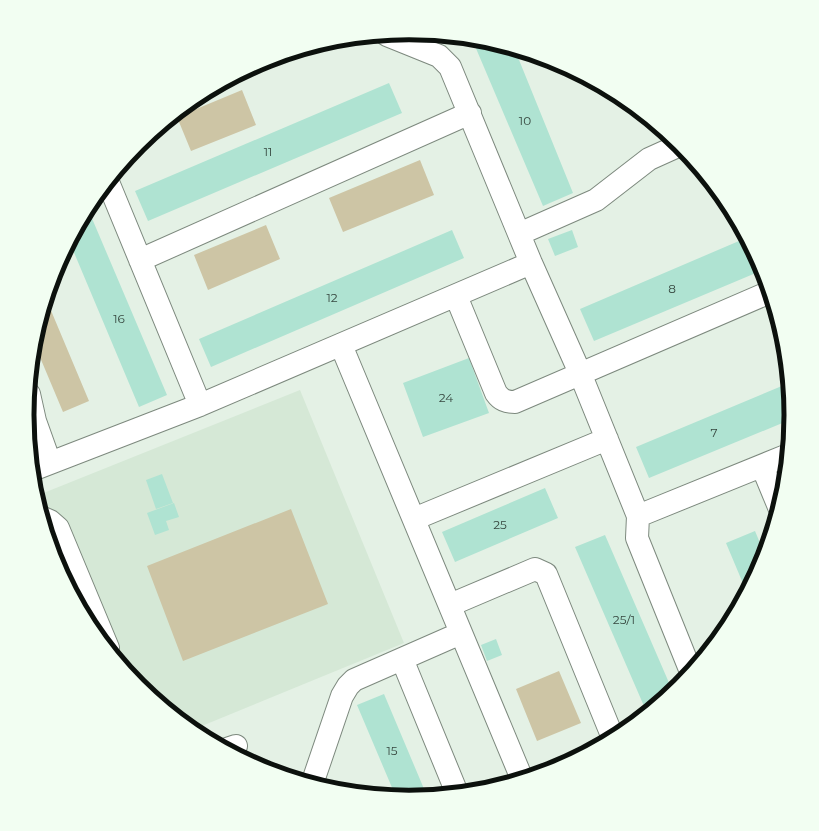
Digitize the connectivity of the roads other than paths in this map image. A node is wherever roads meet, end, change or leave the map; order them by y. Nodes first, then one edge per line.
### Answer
1 (400, 40) edge
2 (470, 113) junction
3 (673, 148) edge
4 (111, 189) edge
5 (519, 234) junction
6 (140, 260) junction
7 (531, 263) junction
8 (765, 294) edge
9 (456, 296) junction
10 (341, 345) junction
11 (580, 373) junction
12 (200, 405) junction
13 (34, 417) edge
14 (607, 439) junction
15 (783, 457) edge
16 (41, 466) edge
17 (762, 466) junction
18 (776, 498) edge
19 (638, 516) junction
20 (414, 519) junction
21 (49, 521) edge
22 (450, 605) junction
23 (99, 627) edge
24 (461, 633) junction
25 (402, 659) junction
26 (689, 666) edge
27 (611, 732) edge
28 (520, 774) edge
29 (314, 778) edge
30 (456, 788) edge

1 - 2 lane
2 - 5 lane
2 - 6 lane
3 - 5 lane
4 - 6 lane
5 - 7 lane
6 - 12 lane
7 - 9 lane
7 - 11 lane
8 - 11 lane
9 - 10 lane
9 - 11 lane
10 - 12 lane
10 - 20 lane
11 - 14 lane
12 - 16 lane
13 - 16 lane
14 - 19 lane
14 - 20 lane
15 - 17 lane
17 - 18 lane
17 - 19 lane
19 - 26 lane
20 - 22 lane
21 - 23 lane
22 - 24 lane
22 - 27 lane
24 - 25 lane
24 - 28 lane
25 - 29 lane
25 - 30 lane

